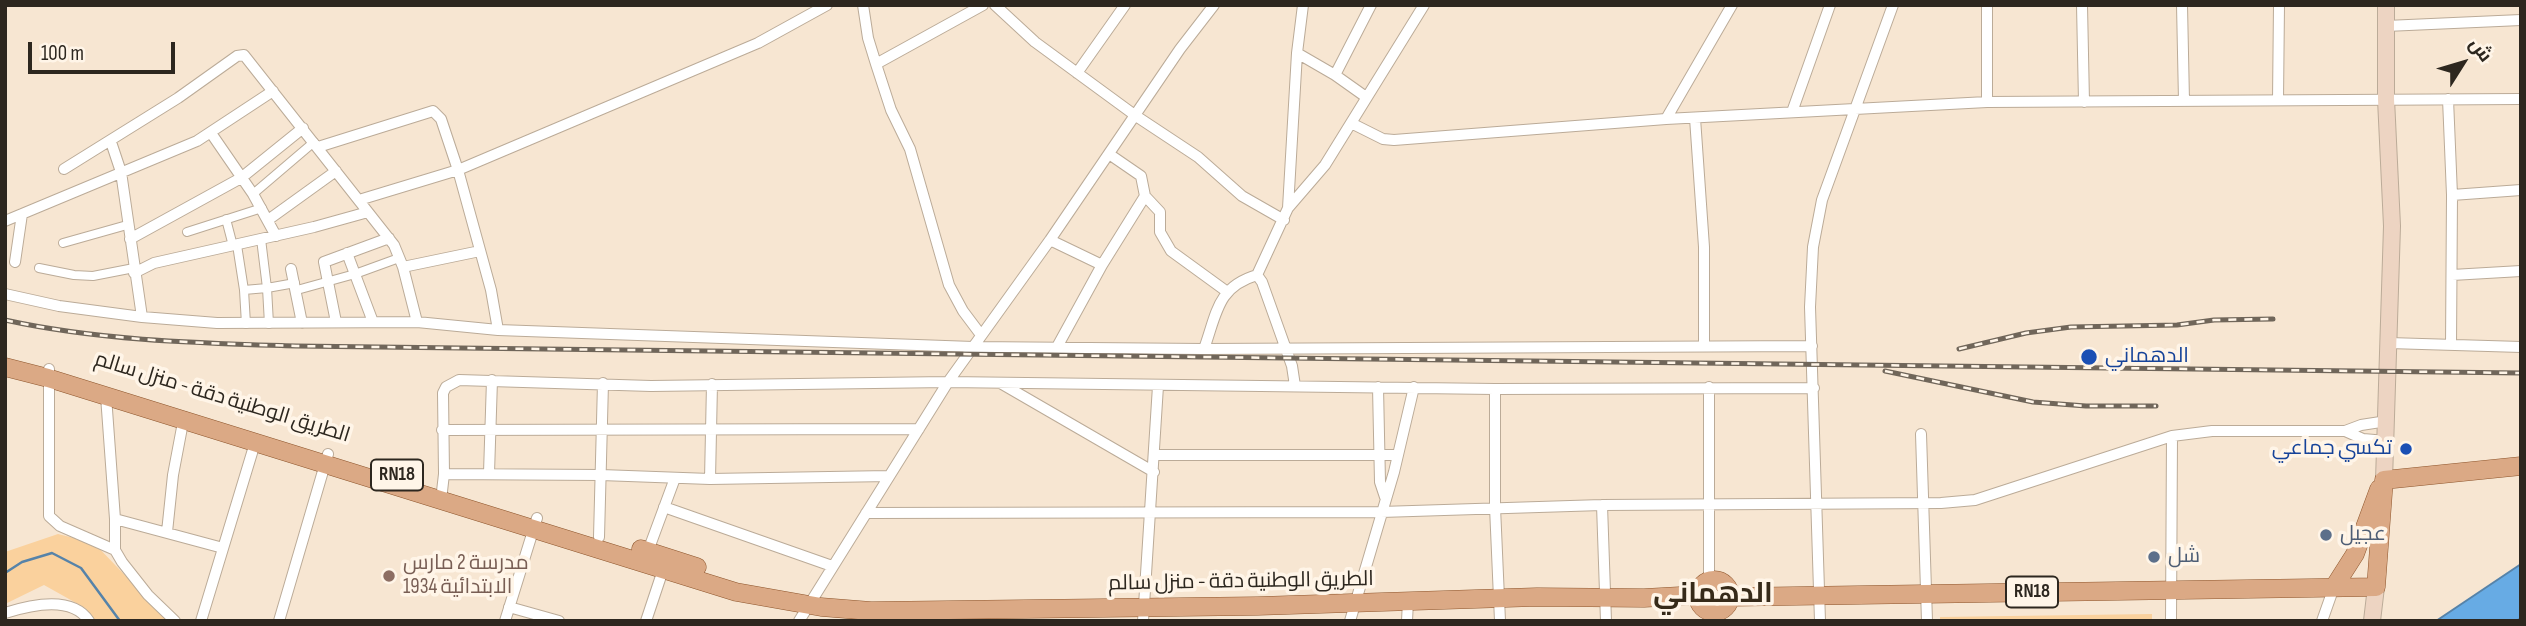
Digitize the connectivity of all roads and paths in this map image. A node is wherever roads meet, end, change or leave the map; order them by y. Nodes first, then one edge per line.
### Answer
1 (827, 5) edge
2 (863, 5) edge
3 (983, 5) edge
4 (995, 5) edge
5 (1214, 5) edge
6 (1303, 5) edge
7 (1371, 5) edge
8 (1424, 5) edge
9 (1732, 5) edge
10 (1830, 5) edge
11 (1893, 5) edge
12 (1987, 5) edge
13 (2082, 5) edge
14 (2182, 5) edge
15 (2279, 5) edge
16 (2386, 5) edge
17 (1119, 7) edge
18 (2521, 20) edge
19 (2386, 26) junction
20 (1297, 53) junction
21 (876, 64) junction
22 (1077, 73) junction
23 (1335, 75) junction
24 (273, 91) junction
25 (1366, 97) junction
26 (2386, 99) junction
27 (2448, 99) junction
28 (2521, 99) edge
29 (2278, 100) junction
30 (2184, 101) junction
31 (1987, 102) junction
32 (2084, 102) junction
33 (1856, 108) junction
34 (1792, 112) junction
35 (1136, 116) junction
36 (1695, 118) junction
37 (1665, 119) junction
38 (1351, 122) junction
39 (303, 128) junction
40 (211, 132) junction
41 (111, 142) junction
42 (316, 145) junction
43 (1109, 154) junction
44 (64, 169) dead end
45 (337, 170) junction
46 (458, 170) junction
47 (121, 172) junction
48 (242, 178) junction
49 (2521, 190) edge
50 (253, 194) junction
51 (2452, 195) junction
52 (1145, 196) junction
53 (359, 200) junction
54 (262, 208) junction
55 (1288, 208) junction
56 (368, 212) junction
57 (22, 214) junction
58 (226, 219) junction
59 (268, 220) junction
60 (1284, 220) junction
61 (5, 221) edge
62 (127, 225) junction
63 (187, 232) dead end
64 (276, 236) junction
65 (389, 238) junction
66 (130, 239) junction
67 (261, 239) junction
68 (1050, 240) junction
69 (62, 243) dead end
70 (235, 245) junction
71 (480, 251) junction
72 (347, 253) junction
73 (15, 262) dead end
74 (401, 262) junction
75 (1102, 265) junction
76 (39, 268) dead end
77 (291, 268) dead end
78 (134, 271) junction
79 (2521, 271) edge
80 (355, 274) junction
81 (1257, 275) junction
82 (2452, 275) junction
83 (328, 282) junction
84 (296, 287) junction
85 (267, 288) junction
86 (244, 290) junction
87 (1227, 291) junction
88 (5, 294) edge
89 (142, 317) junction
90 (335, 322) junction
91 (373, 322) junction
92 (417, 322) junction
93 (302, 323) junction
94 (246, 324) junction
95 (269, 324) junction
96 (498, 330) junction
97 (981, 335) junction
98 (2389, 343) junction
99 (2451, 345) junction
100 (1704, 346) junction
101 (1812, 346) junction
102 (2521, 346) edge
103 (973, 347) junction
104 (1057, 347) junction
105 (1285, 348) junction
106 (1204, 349) junction
107 (5, 358) edge
108 (5, 368) edge
109 (48, 373) junction
110 (492, 380) junction
111 (948, 382) junction
112 (603, 383) junction
113 (999, 383) junction
114 (712, 384) junction
115 (1158, 386) junction
116 (1295, 386) junction
117 (1378, 387) junction
118 (1414, 387) junction
119 (1709, 387) junction
120 (1814, 388) junction
121 (1495, 389) junction
122 (106, 396) junction
123 (185, 416) junction
124 (2387, 421) junction
125 (492, 429) junction
126 (600, 429) junction
127 (919, 429) junction
128 (442, 430) junction
129 (712, 430) junction
130 (2345, 431) junction
131 (1922, 434) dead end
132 (2172, 436) junction
133 (2386, 441) junction
134 (255, 443) junction
135 (1381, 454) junction
136 (1155, 455) junction
137 (1397, 455) junction
138 (326, 458) junction
139 (2521, 466) edge
140 (1154, 472) junction
141 (489, 473) junction
142 (601, 475) junction
143 (889, 476) junction
144 (675, 478) junction
145 (710, 479) junction
146 (2384, 480) junction
147 (443, 488) junction
148 (1385, 497) junction
149 (1923, 503) junction
150 (1602, 505) junction
151 (1708, 505) junction
152 (1816, 505) junction
153 (664, 507) junction
154 (1495, 507) junction
155 (1381, 512) junction
156 (866, 513) junction
157 (1151, 513) junction
158 (115, 519) junction
159 (535, 524) junction
160 (167, 532) junction
161 (599, 537) junction
162 (223, 548) junction
163 (115, 550) junction
164 (648, 551) junction
165 (665, 563) junction
166 (832, 566) junction
167 (1709, 580) junction
168 (2334, 587) junction
169 (2376, 587) junction
170 (2171, 591) junction
171 (1927, 593) junction
172 (1698, 595) junction
173 (1820, 595) junction
174 (1730, 597) junction
175 (1500, 598) junction
176 (1606, 598) junction
177 (1408, 601) junction
178 (1356, 602) junction
179 (808, 605) junction
180 (30, 607) junction
181 (509, 607) junction
182 (5, 613) edge
183 (1144, 614) edge
184 (1714, 616) edge
185 (30, 621) edge
186 (89, 621) edge
187 (175, 621) edge
188 (201, 621) edge
189 (279, 621) edge
190 (505, 621) edge
191 (559, 621) edge
192 (646, 621) edge
193 (799, 621) edge
194 (1350, 621) edge
195 (1407, 621) edge
196 (1500, 621) edge
197 (1606, 621) edge
198 (1820, 621) edge
199 (1927, 621) edge
200 (2171, 621) edge
201 (2322, 621) edge
202 (2372, 621) edge

1 - 46 street
2 - 21 street
3 - 21 street
4 - 22 street
5 - 35 street
6 - 20 street
7 - 23 street
8 - 25 street
9 - 37 street
10 - 34 street
11 - 33 street
12 - 31 street
13 - 32 street
14 - 30 street
15 - 29 street
16 - 19 main road
17 - 22 street
18 - 19 street
19 - 26 main road
20 - 23 street
20 - 55 street
21 - 97 street
22 - 35 street
23 - 25 street
24 - 39 street
24 - 40 street
24 - 41 street
25 - 38 street
26 - 27 street
26 - 29 street
26 - 98 main road
27 - 28 street
27 - 51 street
29 - 30 street
30 - 32 street
31 - 32 street
31 - 33 street
33 - 34 street
33 - 101 street
34 - 36 street
35 - 43 street
35 - 60 street
36 - 37 street
36 - 100 street
37 - 38 street
38 - 55 street
39 - 42 street
39 - 48 street
40 - 47 street
40 - 48 street
41 - 44 street
41 - 47 street
42 - 45 street
42 - 46 street
42 - 50 street
43 - 52 street
43 - 68 street
45 - 53 street
45 - 59 street
46 - 53 street
46 - 71 street
47 - 57 street
47 - 62 street
48 - 50 street
48 - 66 street
49 - 51 street
50 - 54 street
51 - 82 street
52 - 75 street
52 - 87 street
53 - 56 street
54 - 58 street
54 - 59 street
55 - 60 street
56 - 64 street
56 - 65 street
57 - 61 street
57 - 73 street
58 - 63 street
58 - 70 street
59 - 64 street
60 - 81 street
62 - 66 street
62 - 69 street
64 - 67 street
65 - 72 street
65 - 74 street
66 - 78 street
67 - 70 street
67 - 85 street
68 - 75 street
68 - 97 street
70 - 78 street
70 - 86 street
71 - 74 street
71 - 96 street
72 - 80 street
72 - 83 street
74 - 80 street
74 - 92 street
75 - 104 street
76 - 78 street
77 - 84 street
78 - 89 street
79 - 82 street
80 - 83 street
80 - 91 street
81 - 87 street
81 - 105 street
82 - 99 street
83 - 84 street
83 - 90 street
84 - 85 street
84 - 93 street
85 - 86 street
85 - 95 street
86 - 94 street
87 - 106 street
88 - 89 street
89 - 94 street
90 - 91 street
90 - 93 street
91 - 92 street
92 - 96 street
93 - 95 street
94 - 95 street
96 - 103 street
97 - 103 street
98 - 99 street
98 - 124 main road
99 - 102 street
100 - 101 street
100 - 105 street
101 - 120 street
103 - 104 street
103 - 111 street
104 - 106 street
105 - 106 street
105 - 116 street
107 - 109 main road, الطريق الوطنية دقة - منزل سالم / RN18
108 - 109 main road, الطريق الوطنية دقة - منزل سالم / RN18
109 - 122 main road, الطريق الوطنية دقة - منزل سالم / RN18
109 - 123 main road, الطريق الوطنية دقة - منزل سالم / RN18
109 - 163 street
110 - 112 street
110 - 125 street
110 - 128 street
111 - 113 street
111 - 114 street
111 - 127 street
112 - 114 street
112 - 126 street
113 - 115 street
113 - 140 street
114 - 129 street
115 - 116 street
115 - 136 street
116 - 117 street
117 - 118 street
117 - 135 street
118 - 121 street
118 - 137 street
119 - 120 street
119 - 121 street
119 - 151 street
120 - 152 street
121 - 154 street
122 - 123 main road, الطريق الوطنية دقة - منزل سالم / RN18
122 - 158 street
123 - 134 main road, الطريق الوطنية دقة - منزل سالم / RN18
123 - 138 main road, الطريق الوطنية دقة - منزل سالم / RN18
123 - 160 street
124 - 130 street
124 - 133 main road
125 - 126 street
125 - 128 street
125 - 141 street
126 - 129 street
126 - 142 street
127 - 129 street
127 - 143 street
128 - 147 street
129 - 145 street
130 - 132 street
130 - 133 street
131 - 149 street
132 - 149 street
132 - 170 street
133 - 146 main road
134 - 138 main road, الطريق الوطنية دقة - منزل سالم / RN18
134 - 162 street
135 - 136 street
135 - 137 street
135 - 148 street
136 - 140 street
137 - 148 street
138 - 147 main road, الطريق الوطنية دقة - منزل سالم / RN18
138 - 189 street
139 - 146 main road
140 - 157 street
141 - 142 street
141 - 147 street
142 - 144 street
142 - 161 street
143 - 145 street
143 - 156 street
144 - 145 street
144 - 153 street
146 - 168 main road
146 - 169 main road
147 - 159 main road, الطريق الوطنية دقة - منزل سالم / RN18
148 - 155 street
149 - 152 street
149 - 171 street
150 - 151 street
150 - 154 street
150 - 176 street
151 - 152 street
151 - 167 street
152 - 173 street
153 - 164 street
153 - 166 street
154 - 155 street
154 - 175 street
155 - 157 street
155 - 178 street
156 - 157 street
156 - 166 street
157 - 183 street
158 - 160 street
158 - 163 street
159 - 161 main road, الطريق الوطنية دقة - منزل سالم / RN18
159 - 165 main road, الطريق الوطنية دقة - منزل سالم / RN18
159 - 181 street
160 - 162 street
161 - 164 main road, الطريق الوطنية دقة - منزل سالم / RN18
162 - 188 street
163 - 187 street
164 - 165 main road, الطريق الوطنية دقة - منزل سالم / RN18
165 - 179 main road, الطريق الوطنية دقة - منزل سالم / RN18
165 - 192 street
166 - 179 street
167 - 172 main road
167 - 174 main road
168 - 169 main road, RN18
168 - 170 main road, RN18
168 - 201 street
169 - 202 main road
170 - 171 main road, RN18
170 - 200 street
171 - 173 main road, RN18
171 - 199 street
172 - 176 main road, الطريق الوطنية دقة - منزل سالم / RN18
172 - 184 main road
173 - 174 main road, RN18
173 - 198 street
174 - 184 main road
175 - 176 main road, الطريق الوطنية دقة - منزل سالم / RN18
175 - 177 main road, الطريق الوطنية دقة - منزل سالم / RN18
175 - 196 street
176 - 197 street
177 - 178 main road, الطريق الوطنية دقة - منزل سالم / RN18
177 - 195 street
178 - 183 main road, الطريق الوطنية دقة - منزل سالم / RN18
178 - 194 street
179 - 183 main road, الطريق الوطنية دقة - منزل سالم / RN18
179 - 193 street
180 - 182 street
180 - 185 street
180 - 186 street
181 - 190 street
181 - 191 street

